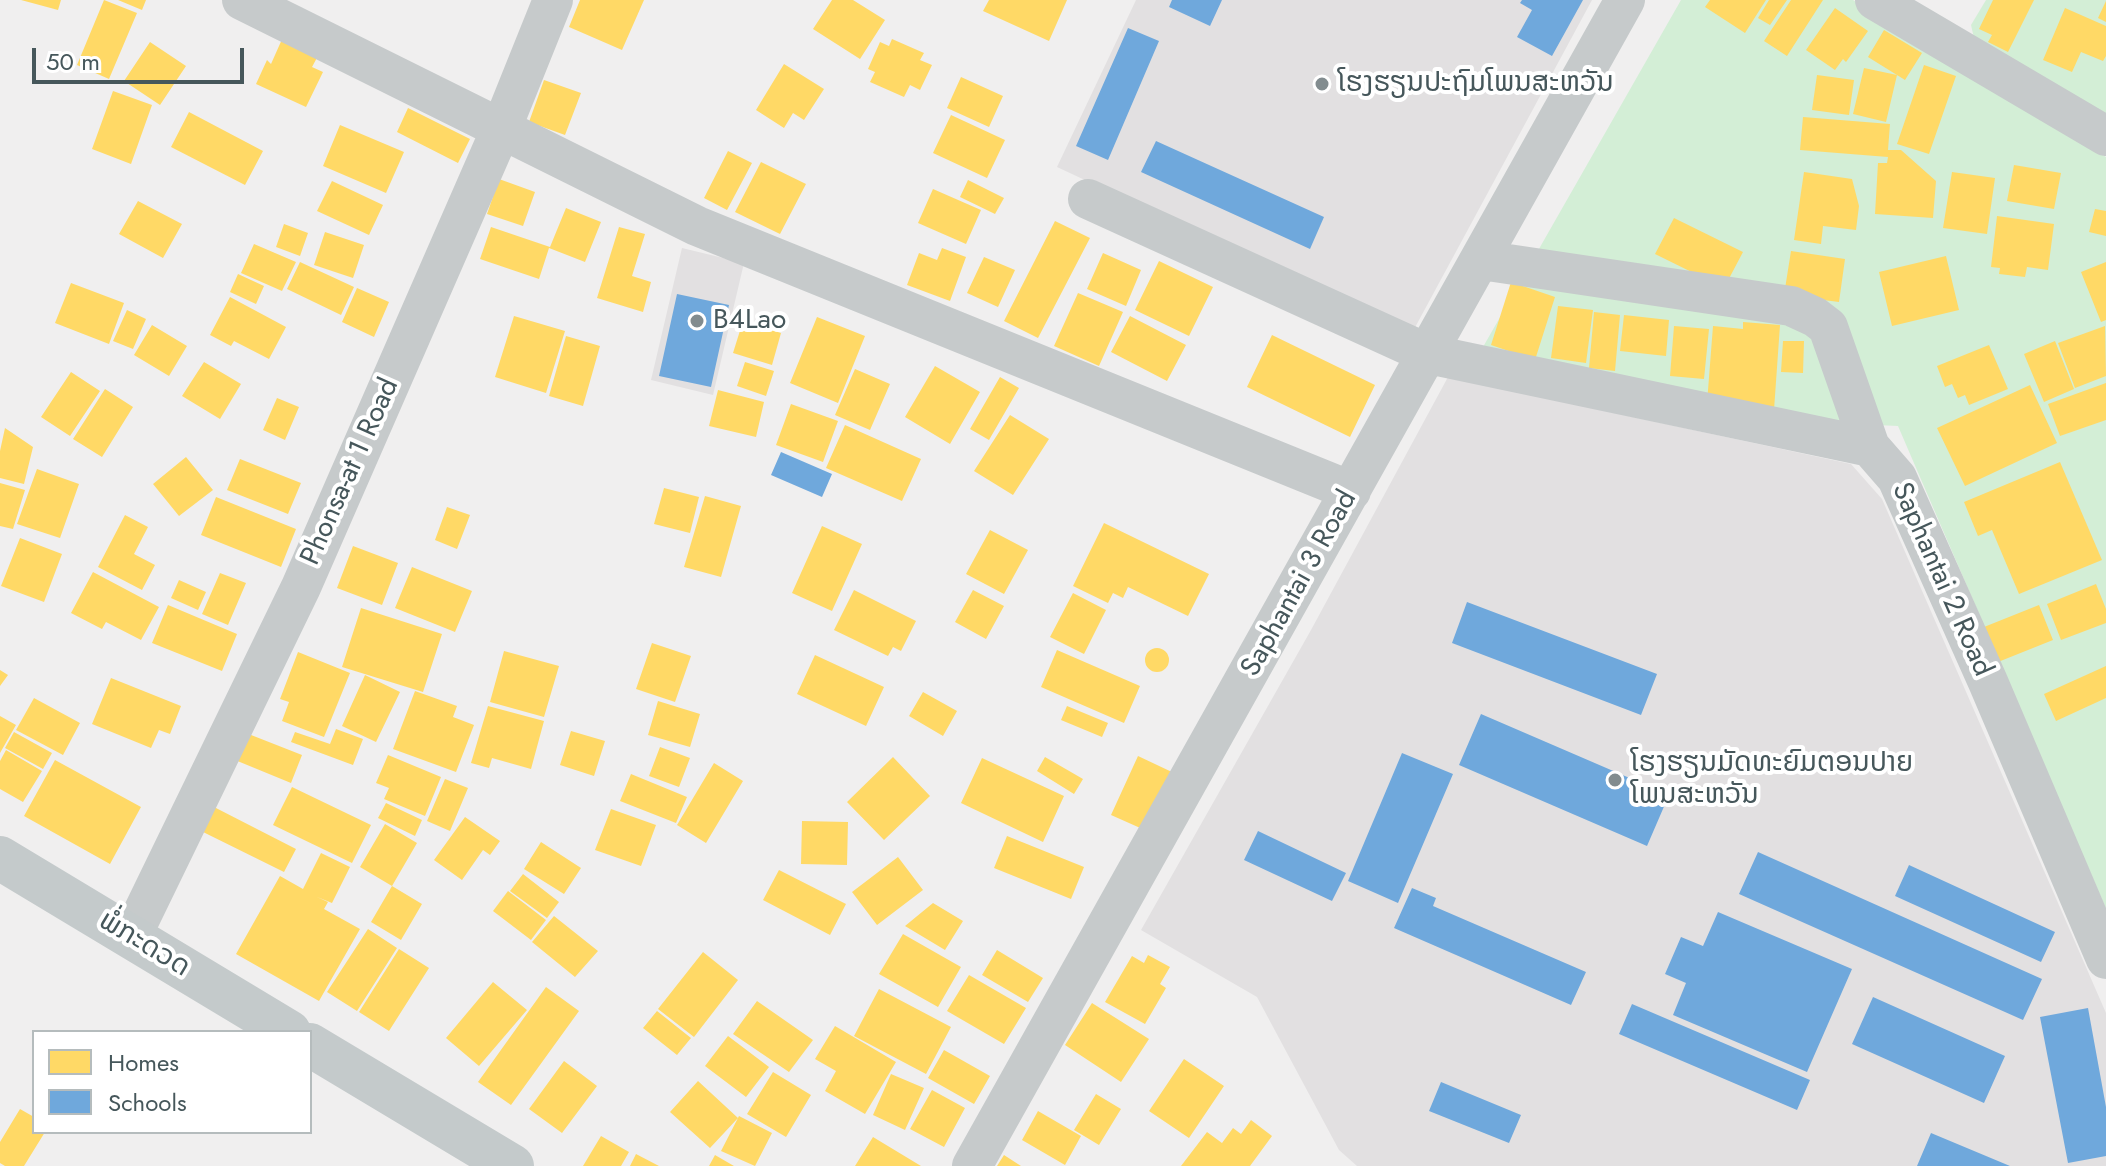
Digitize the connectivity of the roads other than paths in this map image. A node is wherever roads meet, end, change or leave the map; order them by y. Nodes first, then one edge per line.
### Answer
1 (242, 0) edge
2 (553, 0) edge
3 (1625, 0) edge
4 (1875, 0) edge
5 (1935, 15) edge
6 (502, 127) junction
7 (2106, 136) edge
8 (1088, 199) dead end
9 (1481, 260) junction
10 (1428, 354) junction
11 (1870, 447) junction
12 (1351, 491) junction
13 (0, 858) edge
14 (131, 937) junction
15 (2106, 959) edge
16 (286, 1030) edge
17 (312, 1046) edge
18 (512, 1166) edge
19 (972, 1166) edge

1 - 6 street
2 - 6 street, Phonsa-at 1 Road
3 - 9 street, Saphantai 3 Road
4 - 5 street
5 - 7 street
6 - 12 street
6 - 14 street, Phonsa-at 1 Road
8 - 10 street
9 - 10 street, Saphantai 3 Road
9 - 11 street
10 - 11 street
10 - 12 street, Saphantai 3 Road
11 - 15 street, Saphantai 2 Road
12 - 19 street, Saphantai 3 Road
13 - 14 main road, ພໍ່ກະດວດ
14 - 16 main road, ພໍ່ກະດວດ
17 - 18 main road

